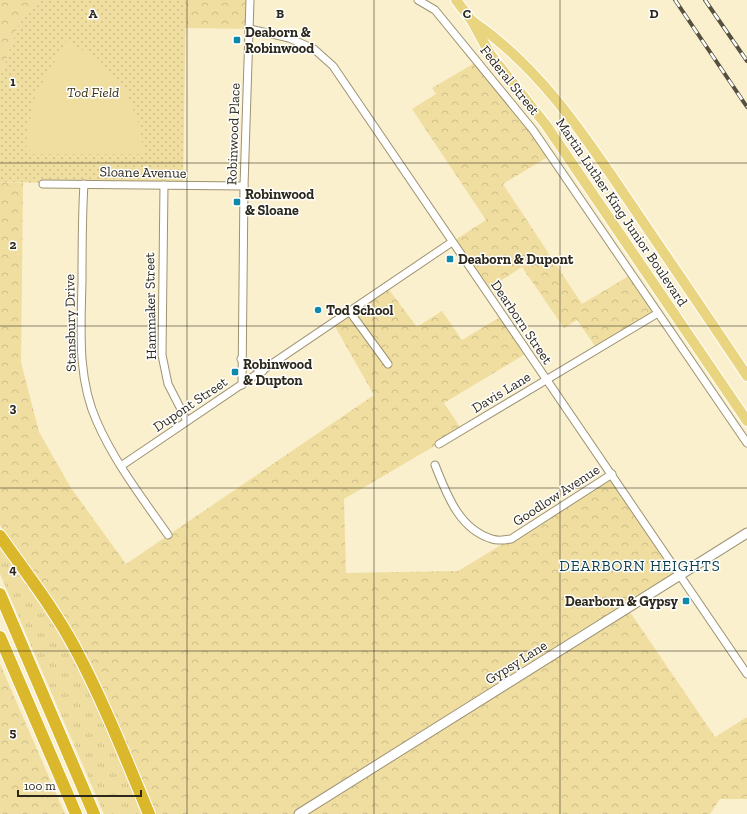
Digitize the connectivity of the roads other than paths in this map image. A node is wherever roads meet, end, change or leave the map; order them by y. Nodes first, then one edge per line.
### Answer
1 (250, 0) edge
2 (418, 0) edge
3 (459, 2) edge
4 (472, 21) junction
5 (250, 29) junction
6 (43, 184) dead end
7 (84, 184) junction
8 (164, 185) junction
9 (244, 186) junction
10 (452, 242) junction
11 (350, 312) junction
12 (658, 313) junction
13 (241, 359) junction
14 (388, 364) dead end
15 (262, 371) junction
16 (747, 376) edge
17 (546, 380) junction
18 (242, 384) junction
19 (747, 420) edge
20 (187, 421) junction
21 (747, 443) edge
22 (439, 444) dead end
23 (435, 465) dead end
24 (121, 466) junction
25 (612, 474) junction
26 (747, 533) edge
27 (168, 535) dead end
28 (0, 536) edge
29 (680, 575) junction
30 (0, 594) edge
31 (0, 637) edge
32 (747, 674) edge
33 (76, 814) edge
34 (94, 814) edge
35 (149, 814) edge
36 (299, 814) edge

1 - 5 street
2 - 12 street, Federal Street
3 - 4 main road, Martin Luther King Junior Boulevard
4 - 16 main road, Martin Luther King Junior Boulevard
4 - 19 main road, Martin Luther King Junior Boulevard
5 - 9 street, Robinwood Place
5 - 10 street, Dearborn Street
6 - 7 street, Sloane Avenue
7 - 8 street, Sloane Avenue
7 - 24 street, Stansbury Drive
8 - 9 street, Sloane Avenue
8 - 20 street, Hammaker Street
9 - 13 street, Robinwood Place
10 - 11 street, Dupont Street
10 - 17 street, Dearborn Street
11 - 14 street
11 - 15 street, Dupont Street
12 - 17 street, Davis Lane
12 - 21 street, Federal Street
13 - 15 street
13 - 18 street, Robinwood Place
15 - 18 street, Dupont Street
17 - 22 street, Davis Lane
17 - 25 street, Dearborn Street
18 - 20 street, Dupont Street
20 - 24 street, Dupont Street
23 - 25 street, Goodlow Avenue
24 - 27 street, Stansbury Drive
25 - 29 street, Dearborn Street
26 - 29 main road, Gypsy Lane
28 - 35 highway
29 - 32 street, Dearborn Street
29 - 36 main road, Gypsy Lane
30 - 34 highway
31 - 33 highway

